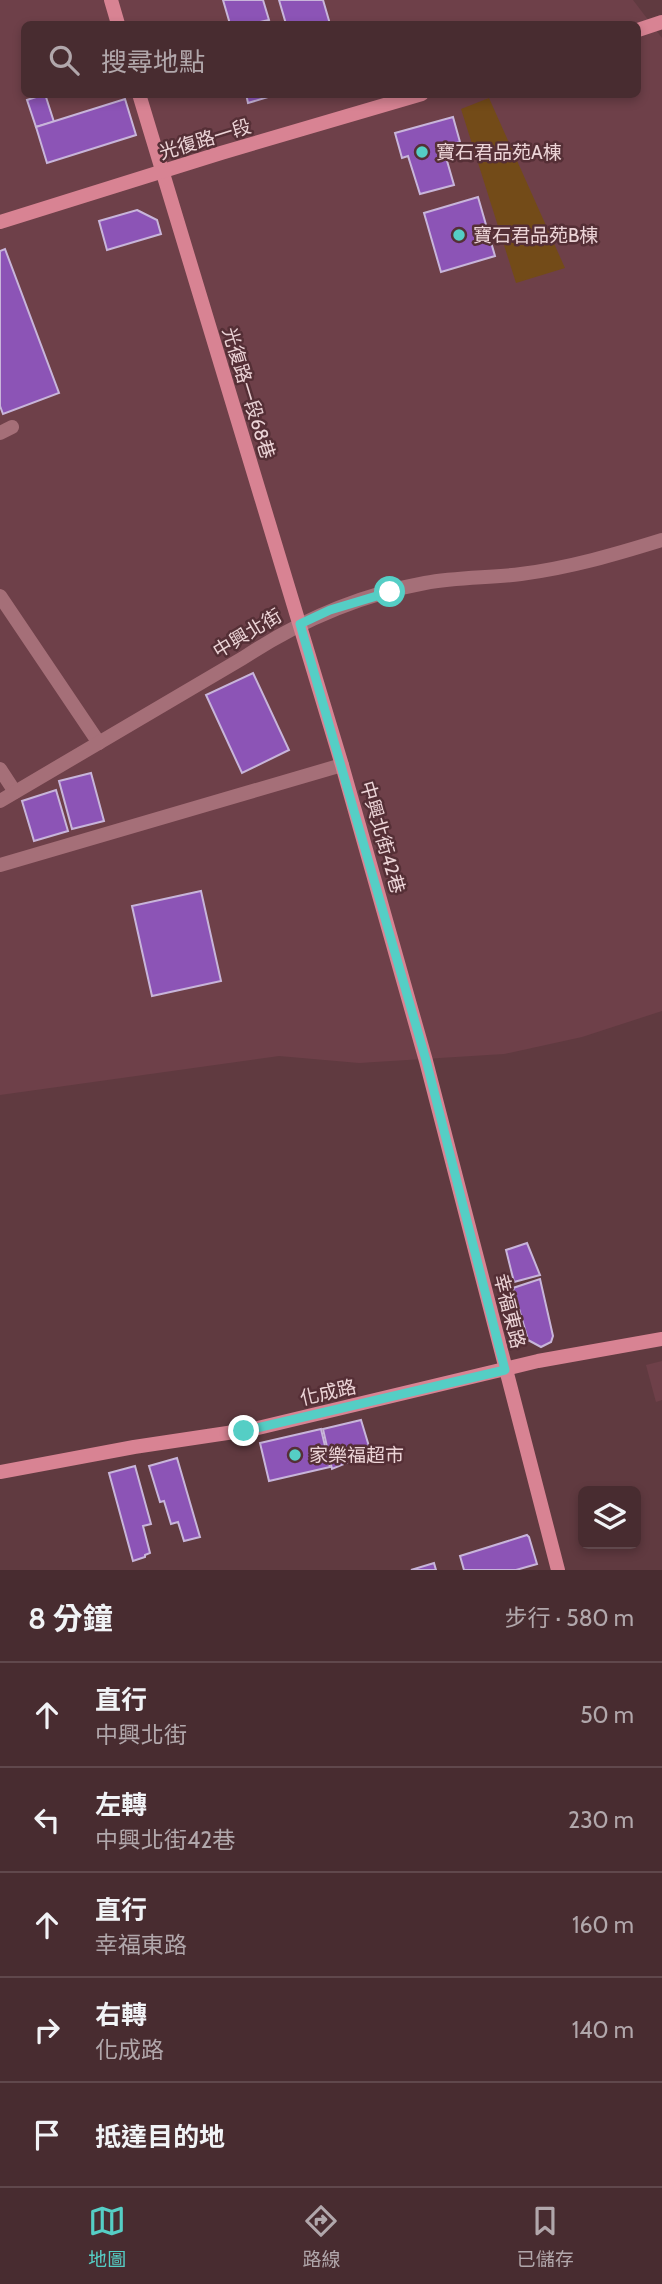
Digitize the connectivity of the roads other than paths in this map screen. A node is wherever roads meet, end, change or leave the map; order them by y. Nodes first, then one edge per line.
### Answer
1 (111, 0) edge
2 (117, 21) edge
3 (662, 22) edge
4 (641, 29) edge
5 (140, 98) edge
6 (409, 98) edge
7 (162, 173) junction
8 (0, 222) edge
9 (662, 540) edge
10 (0, 596) edge
11 (300, 624) junction
12 (99, 743) junction
13 (342, 765) junction
14 (0, 769) edge
15 (15, 792) junction
16 (0, 801) edge
17 (0, 865) edge
18 (426, 1060) joint
19 (662, 1339) edge
20 (505, 1370) junction
21 (0, 1472) edge
22 (558, 1570) edge

1 - 2 street
3 - 4 street
5 - 7 street, 光復路一段68巷
6 - 7 street, 光復路一段
7 - 8 street, 光復路一段
7 - 11 street, 光復路一段68巷
9 - 11 street, 中興北街
10 - 12 street
11 - 12 street, 中興北街
11 - 13 street, 中興北街42巷
12 - 15 street, 中興北街
13 - 17 street
13 - 18 street, 中興北街42巷
14 - 15 street
15 - 16 street, 中興北街
18 - 20 street, 幸福東路
19 - 20 street, 化成路
20 - 21 street, 化成路
20 - 22 street, 幸福東路

